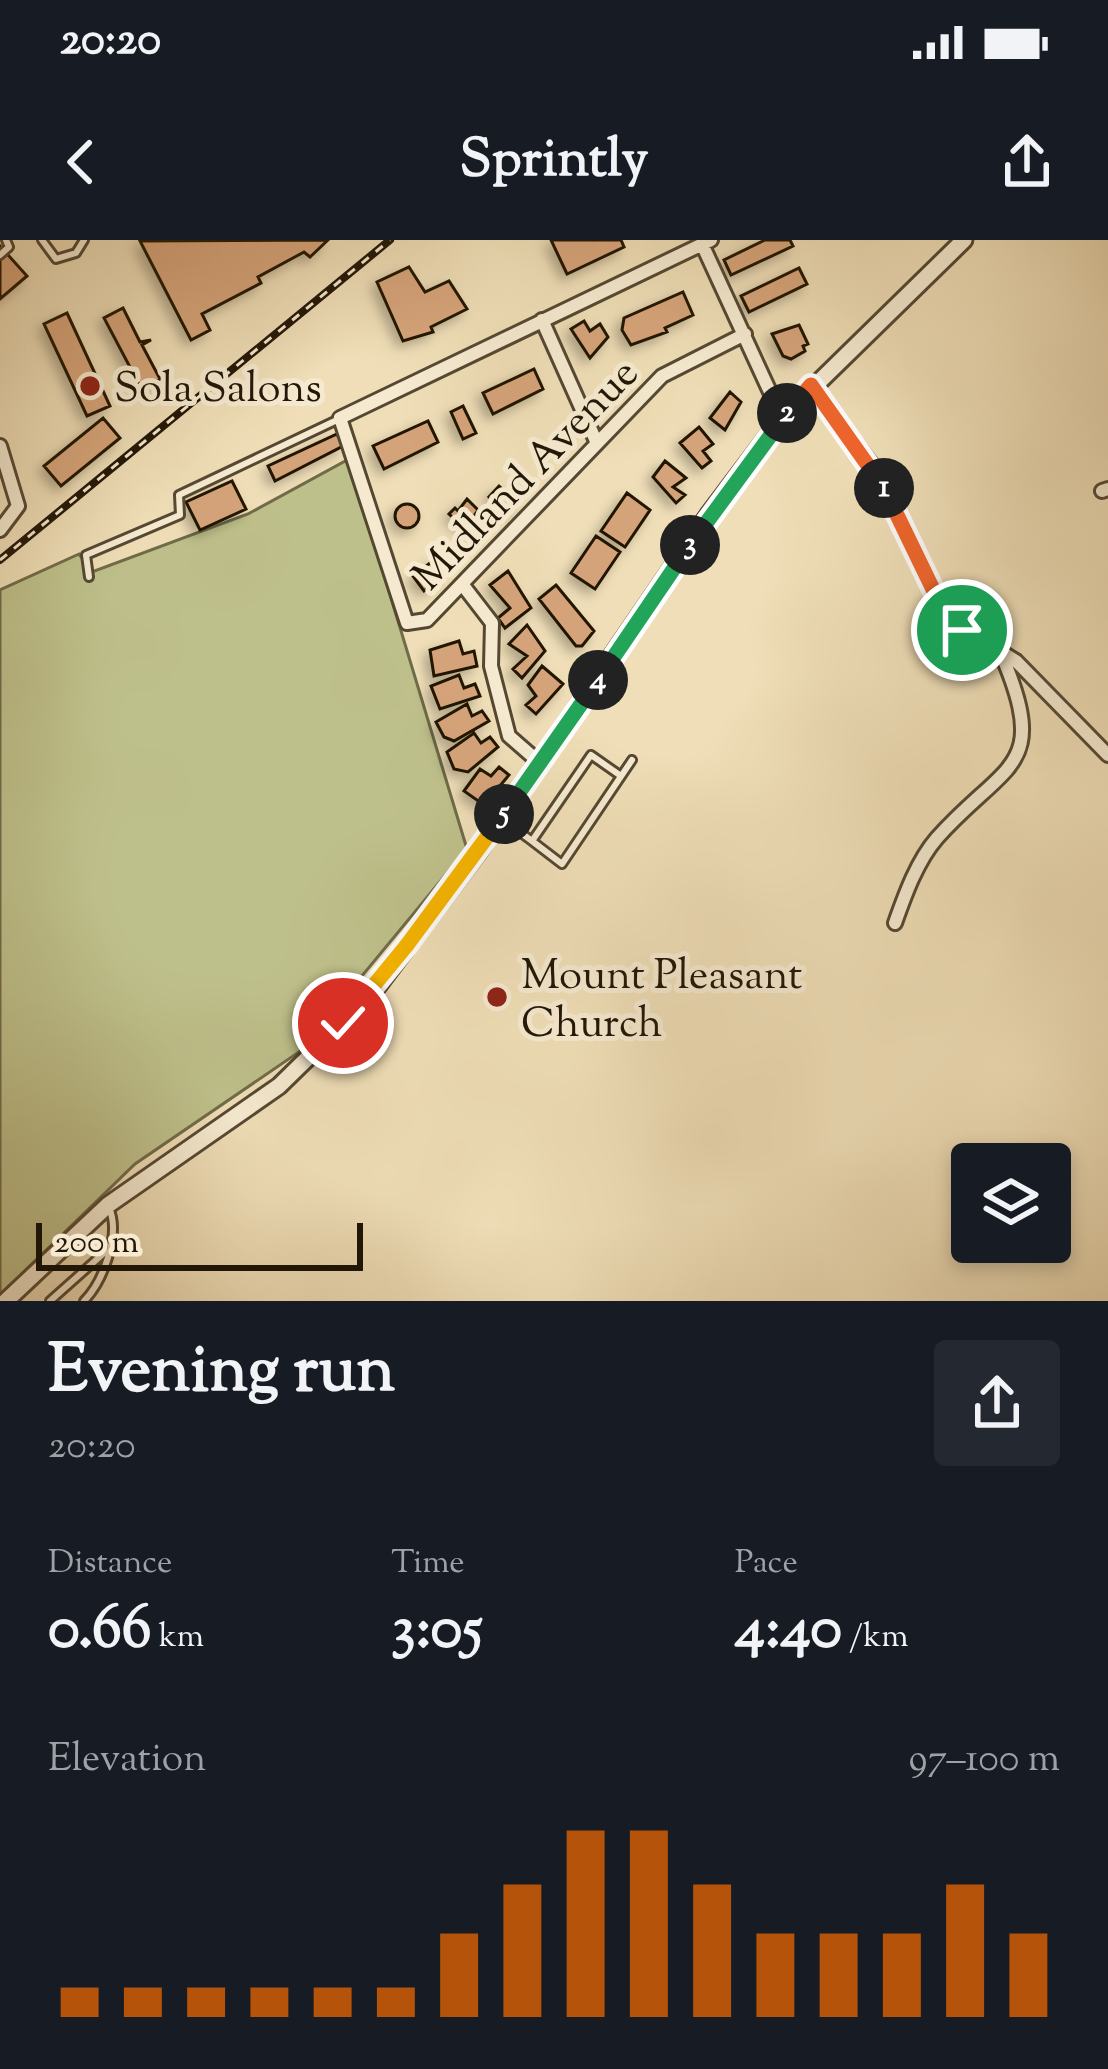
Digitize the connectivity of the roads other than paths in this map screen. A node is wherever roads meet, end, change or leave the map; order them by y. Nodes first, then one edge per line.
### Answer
1 (6, 240) edge
2 (42, 240) edge
3 (84, 240) edge
4 (964, 240) edge
5 (707, 242) edge
6 (0, 255) edge
7 (542, 320) junction
8 (745, 334) junction
9 (811, 385) junction
10 (340, 418) junction
11 (782, 418) junction
12 (596, 441) junction
13 (0, 446) edge
14 (0, 530) edge
15 (89, 578) dead end
16 (462, 584) junction
17 (999, 650) junction
18 (1108, 755) edge
19 (632, 760) dead end
20 (540, 763) junction
21 (621, 776) junction
22 (501, 818) junction
23 (532, 842) junction
24 (895, 923) dead end
25 (108, 1205) junction
26 (107, 1251) junction
27 (7, 1301) edge
28 (50, 1301) edge
29 (84, 1301) edge

1 - 6 lane
2 - 3 lane
4 - 9 street
5 - 7 street
5 - 8 street
7 - 10 street
7 - 12 street
8 - 11 street
8 - 12 street, Midland Avenue
9 - 11 street
9 - 17 street
10 - 15 lane
10 - 16 street, Midland Avenue
11 - 20 street
12 - 16 street, Midland Avenue
13 - 14 street
16 - 20 street
17 - 18 street
17 - 24 street
19 - 21 lane
20 - 22 street
21 - 23 lane
21 - 23 lane
22 - 23 lane
22 - 25 street
25 - 26 lane
25 - 27 street
26 - 28 lane
26 - 29 lane

